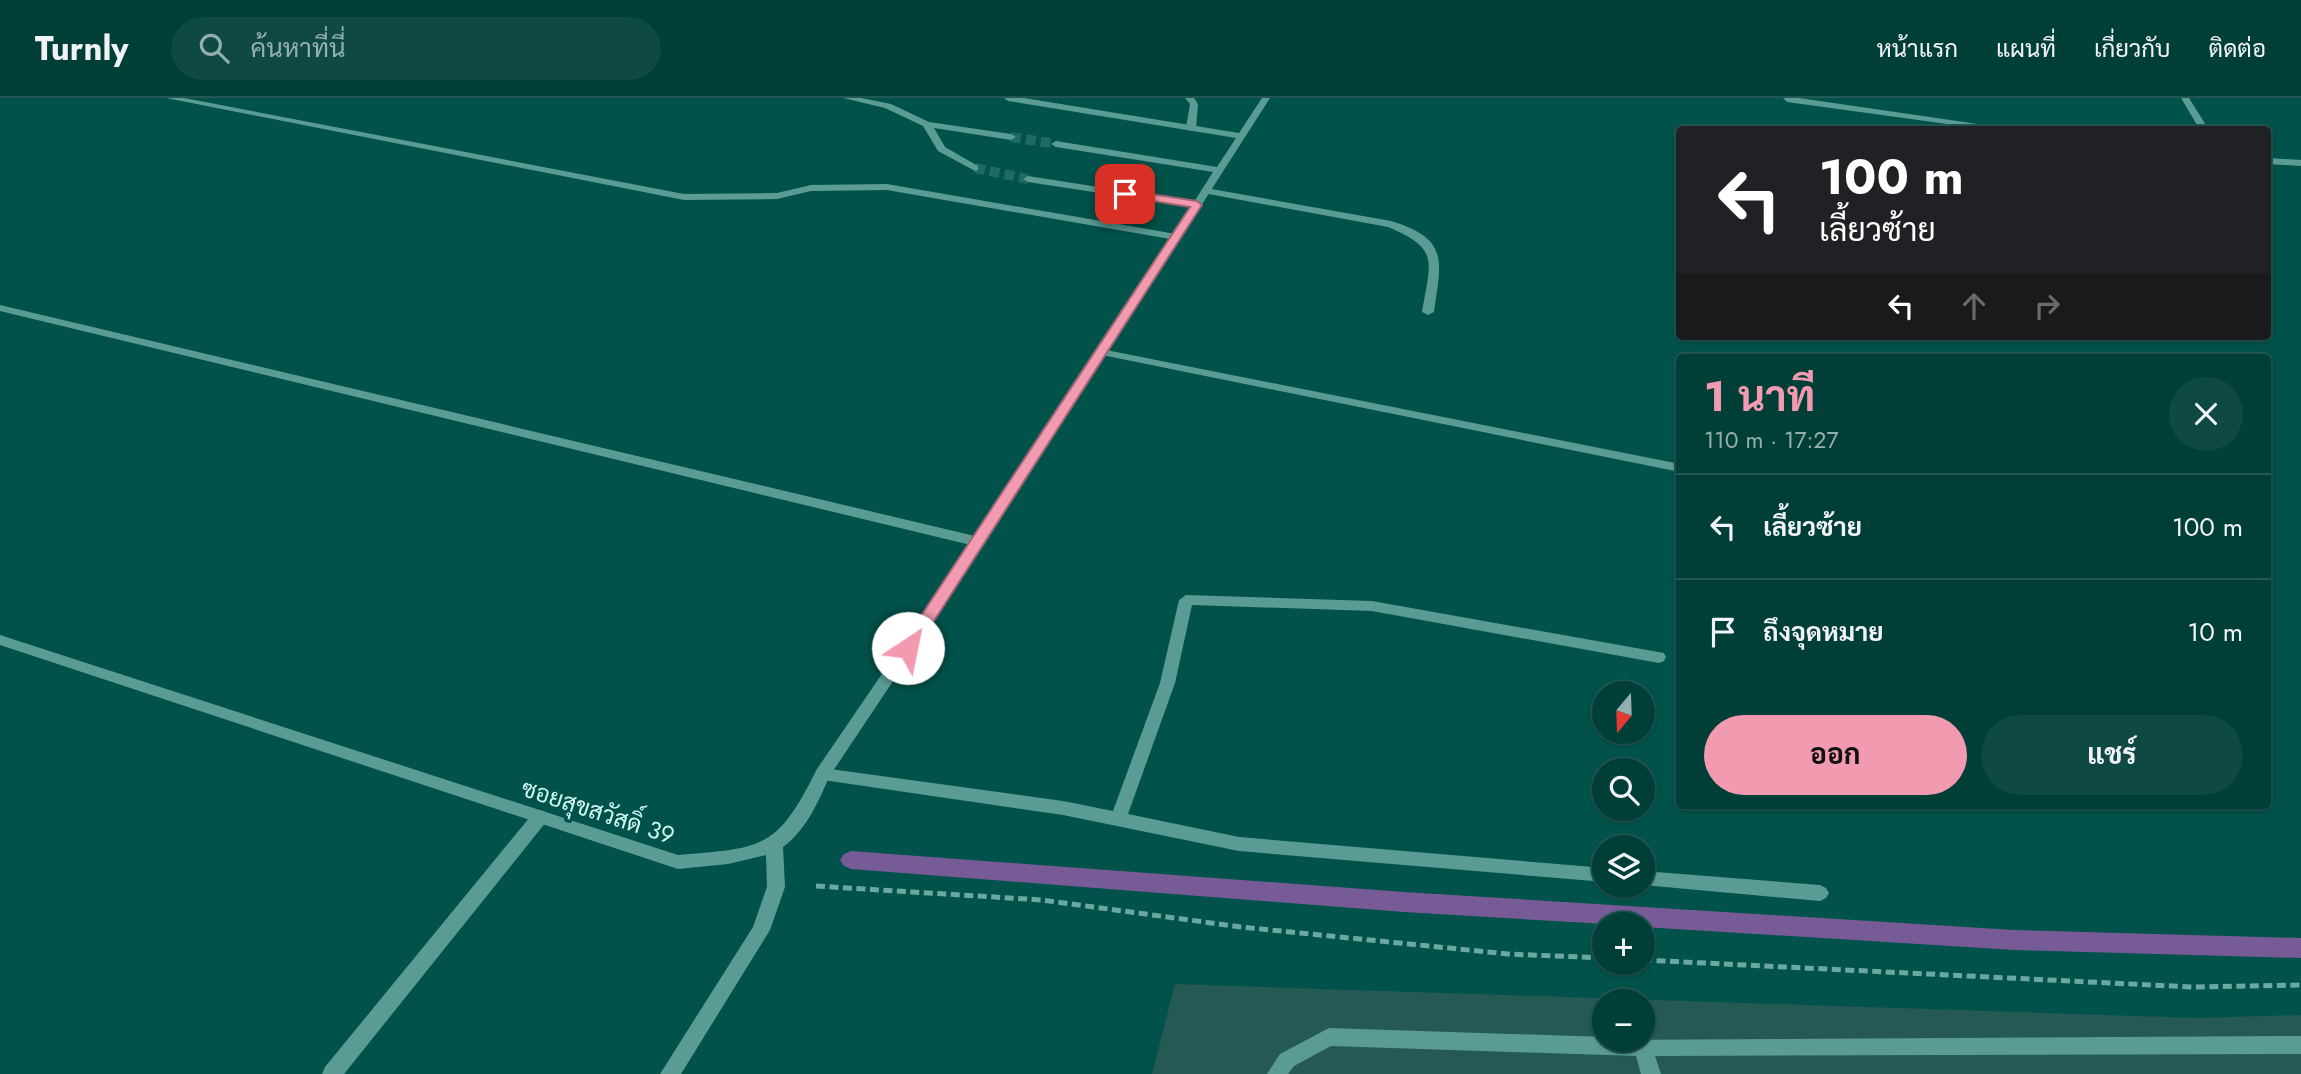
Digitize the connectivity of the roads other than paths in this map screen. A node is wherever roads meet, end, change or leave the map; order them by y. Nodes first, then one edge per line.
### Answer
1 (170, 98) edge
2 (847, 98) edge
3 (1008, 98) edge
4 (1189, 98) edge
5 (1266, 98) edge
6 (2185, 98) edge
7 (1787, 99) edge
8 (927, 124) junction
9 (1986, 126) edge
10 (2202, 126) edge
11 (1191, 128) junction
12 (1242, 136) junction
13 (1011, 137) tunnel mouth
14 (1056, 144) tunnel mouth
15 (2271, 161) edge
16 (2301, 163) edge
17 (975, 168) tunnel mouth
18 (1220, 170) junction
19 (1028, 179) tunnel mouth
20 (1206, 191) junction
21 (1197, 205) junction
22 (1176, 237) junction
23 (0, 308) edge
24 (1428, 313) dead end
25 (1101, 352) junction
26 (1676, 467) edge
27 (979, 542) junction
28 (0, 640) edge
29 (1660, 657) dead end
30 (823, 775) junction
31 (540, 817) junction
32 (1118, 820) junction
33 (774, 844) junction
34 (1592, 874) edge
35 (1655, 879) edge
36 (1820, 893) dead end
37 (1592, 1045) edge
38 (2301, 1045) edge
39 (1655, 1047) edge
40 (1644, 1052) edge
41 (332, 1074) edge
42 (670, 1074) edge
43 (1277, 1074) edge
44 (1651, 1074) edge

1 - 22 street
2 - 8 street
3 - 11 street
4 - 11 street
5 - 12 street, ซอยสุขสวัสดิ์ 39
6 - 10 street
7 - 9 street
8 - 13 street
8 - 17 street
11 - 12 street
12 - 18 street, ซอยสุขสวัสดิ์ 39
14 - 18 street
15 - 16 street
18 - 20 street, ซอยสุขสวัสดิ์ 39
19 - 21 street
20 - 21 street, ซอยสุขสวัสดิ์ 39
20 - 24 street
21 - 22 street, ซอยสุขสวัสดิ์ 39
22 - 25 street, ซอยสุขสวัสดิ์ 39
23 - 27 street
25 - 26 street
25 - 27 street, ซอยสุขสวัสดิ์ 39
27 - 30 street, ซอยสุขสวัสดิ์ 39
28 - 31 street, ซอยสุขสวัสดิ์ 39
29 - 32 street
30 - 32 street
30 - 33 street, ซอยสุขสวัสดิ์ 39
31 - 33 street, ซอยสุขสวัสดิ์ 39
31 - 41 street
32 - 34 street
33 - 42 street
35 - 36 street
37 - 43 street
38 - 39 street
40 - 44 street

